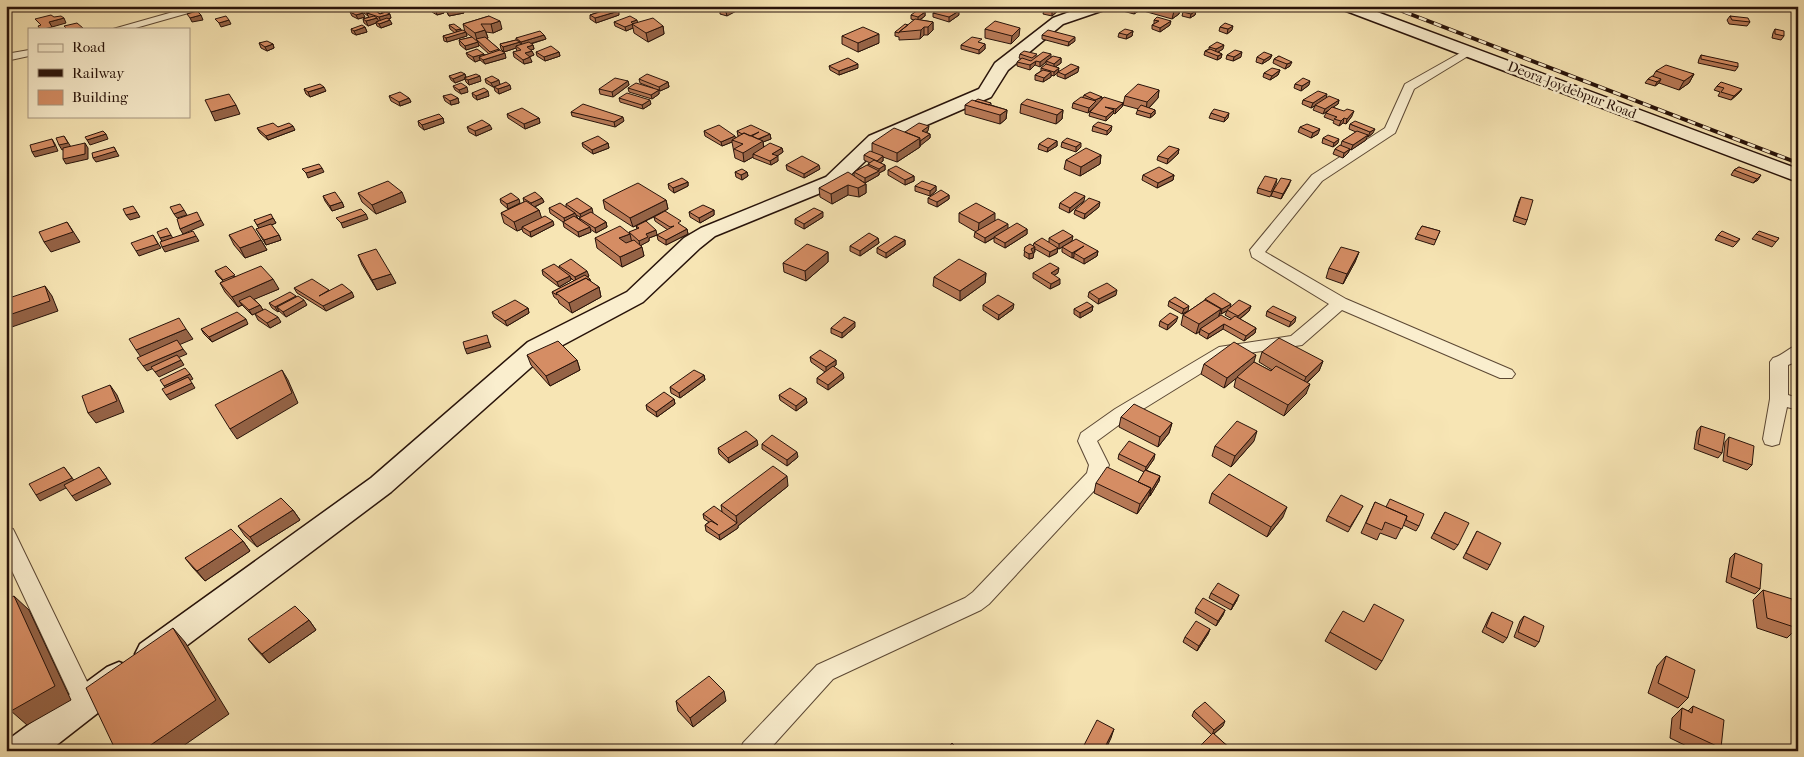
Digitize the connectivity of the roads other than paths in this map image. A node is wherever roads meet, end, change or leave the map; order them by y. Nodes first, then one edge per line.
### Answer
1 (208, 6) edge
2 (1102, 6) edge
3 (1346, 6) edge
4 (122, 28) edge
5 (1469, 51) junction
6 (28, 53) edge
7 (6, 58) edge
8 (1798, 176) edge
9 (1340, 303) junction
10 (1798, 351) edge
11 (1506, 374) dead end
12 (1779, 399) junction
13 (1798, 404) edge
14 (1772, 439) dead end
15 (6, 535) edge
16 (85, 702) junction
17 (21, 751) edge
18 (752, 751) edge

1 - 4 street
2 - 16 street
3 - 5 street, Deora-Joydebpur Road
5 - 8 street, Deora-Joydebpur Road
5 - 9 street
6 - 7 street
9 - 11 street
9 - 18 street
10 - 12 street
12 - 13 street
12 - 14 street
15 - 16 street
16 - 17 street

